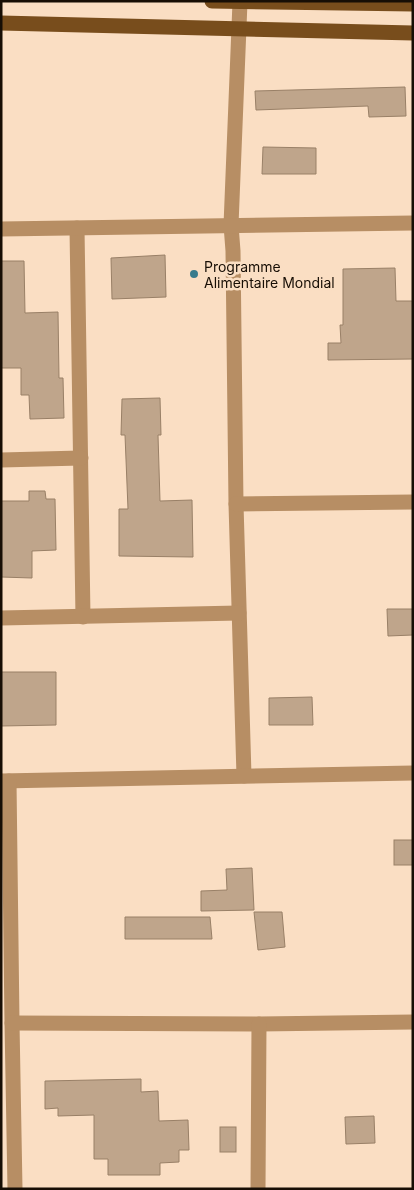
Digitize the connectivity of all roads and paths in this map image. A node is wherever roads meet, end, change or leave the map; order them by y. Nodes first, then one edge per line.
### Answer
1 (212, 1) edge
2 (240, 2) edge
3 (413, 4) edge
4 (1, 23) edge
5 (239, 30) junction
6 (413, 33) edge
7 (413, 223) edge
8 (232, 225) junction
9 (77, 228) junction
10 (1, 229) edge
11 (81, 458) junction
12 (1, 460) edge
13 (413, 502) edge
14 (236, 504) junction
15 (239, 613) junction
16 (83, 617) junction
17 (1, 618) edge
18 (413, 773) edge
19 (244, 776) junction
20 (5, 781) edge
21 (413, 1022) edge
22 (12, 1023) junction
23 (259, 1024) junction
24 (15, 1189) edge
25 (258, 1189) edge

1 - 2 main road
2 - 3 main road
2 - 5 street
4 - 5 main road
5 - 6 main road
5 - 8 street
7 - 8 street
8 - 9 street
8 - 14 street
9 - 10 street
9 - 11 street
11 - 12 street
11 - 16 street
13 - 14 street
14 - 15 street
15 - 16 street
15 - 19 street
16 - 17 street
18 - 19 street
19 - 20 street
20 - 22 street
21 - 23 street
22 - 23 street
22 - 24 street
23 - 25 street

